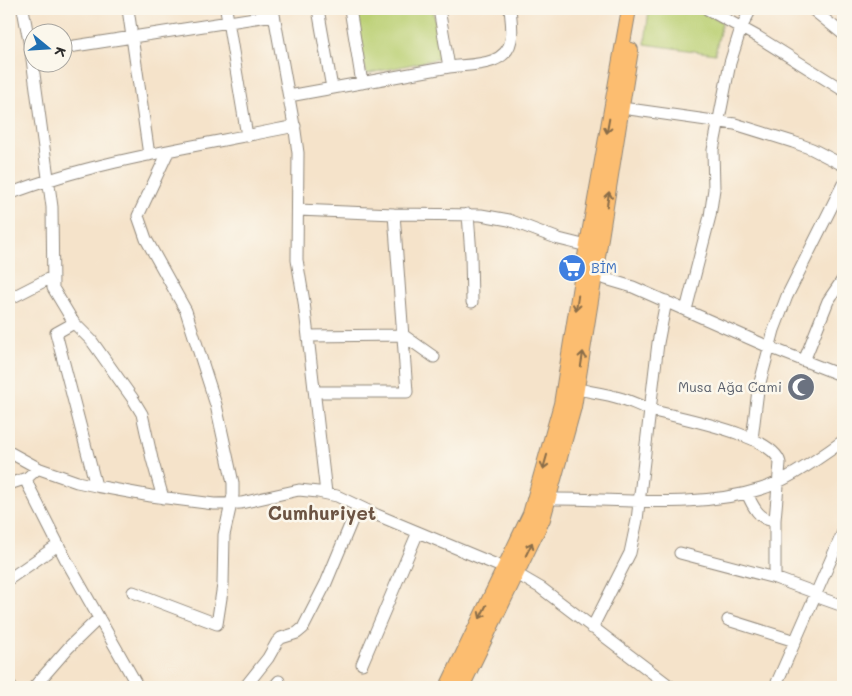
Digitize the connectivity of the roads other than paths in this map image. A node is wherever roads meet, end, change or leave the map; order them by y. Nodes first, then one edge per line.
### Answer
1 (23, 9) edge
2 (128, 9) edge
3 (226, 9) edge
4 (318, 9) edge
5 (350, 9) edge
6 (439, 9) edge
7 (510, 9) edge
8 (629, 9) edge
9 (637, 9) edge
10 (707, 9) edge
11 (751, 9) edge
12 (812, 9) edge
13 (273, 12) edge
14 (26, 22) edge
15 (228, 22) junction
16 (741, 28) junction
17 (843, 34) edge
18 (133, 37) junction
19 (72, 46) edge
20 (449, 67) junction
21 (35, 72) edge
22 (362, 83) junction
23 (332, 88) junction
24 (843, 90) edge
25 (289, 96) junction
26 (616, 107) junction
27 (720, 122) junction
28 (295, 126) junction
29 (247, 136) junction
30 (168, 152) junction
31 (149, 156) junction
32 (843, 165) edge
33 (49, 179) junction
34 (843, 184) edge
35 (9, 194) edge
36 (298, 210) junction
37 (394, 214) junction
38 (468, 214) junction
39 (587, 246) junction
40 (582, 273) junction
41 (596, 276) junction
42 (52, 277) junction
43 (843, 279) edge
44 (9, 299) edge
45 (666, 301) junction
46 (472, 302) dead end
47 (686, 310) junction
48 (74, 323) junction
49 (403, 335) junction
50 (308, 336) junction
51 (769, 347) junction
52 (434, 357) dead end
53 (804, 362) junction
54 (843, 376) edge
55 (577, 389) junction
56 (314, 392) junction
57 (650, 410) junction
58 (752, 439) junction
59 (843, 441) edge
60 (9, 452) edge
61 (40, 469) junction
62 (27, 478) junction
63 (779, 482) junction
64 (9, 484) edge
65 (96, 486) junction
66 (747, 493) junction
67 (326, 494) junction
68 (163, 498) junction
69 (549, 499) junction
70 (639, 500) junction
71 (231, 504) junction
72 (358, 506) junction
73 (775, 520) junction
74 (418, 532) junction
75 (843, 532) edge
76 (58, 545) junction
77 (680, 553) dead end
78 (511, 571) junction
79 (775, 578) junction
80 (9, 579) edge
81 (133, 592) dead end
82 (816, 594) junction
83 (843, 606) edge
84 (99, 618) junction
85 (728, 620) dead end
86 (592, 628) junction
87 (795, 641) junction
88 (362, 664) dead end
89 (9, 684) edge
90 (11, 687) edge
91 (34, 687) edge
92 (138, 687) edge
93 (245, 687) edge
94 (447, 687) edge
95 (462, 687) edge
96 (671, 687) edge
97 (775, 687) edge

1 - 14 street
2 - 18 street
3 - 15 street
4 - 23 street
5 - 22 street
6 - 20 street
7 - 20 street
8 - 26 main road
9 - 26 main road
10 - 16 street
11 - 16 street
12 - 17 street
13 - 15 street
13 - 25 street
15 - 18 street
15 - 29 street
16 - 24 street
16 - 27 street
18 - 19 street
18 - 31 street
20 - 22 street
21 - 33 street
22 - 23 street
23 - 25 street
25 - 28 street
26 - 27 street
26 -> 39 main road
41 -> 26 main road
27 - 32 street
27 - 47 street
28 - 29 street
28 - 36 street
29 - 30 street
30 - 31 street
30 - 71 street
31 - 33 street
33 - 35 street
33 - 42 street
34 - 51 street
36 - 37 street
36 - 50 street
37 - 38 street
37 - 49 street
38 - 39 street
38 - 46 street
39 - 40 main road
40 - 41 street
40 -> 78 main road
41 - 45 street
55 -> 41 main road
42 - 44 street
42 - 48 street
43 - 53 street
45 - 47 street
45 - 57 street
47 - 51 street
48 - 65 street
48 - 68 street
49 - 50 street
49 - 52 street
49 - 56 street
50 - 56 street
51 - 53 street
51 - 58 street
53 - 54 street
55 - 57 street
55 - 69 main road
56 - 67 street
57 - 58 street
57 - 70 street
58 - 63 street
59 - 63 street
60 - 61 street
61 - 62 street
61 - 65 street
62 - 64 street
62 - 76 street
63 - 66 street
63 - 73 street
65 - 68 street
66 - 70 street
66 - 73 street
67 - 71 street
67 - 72 street
68 - 71 street
69 - 70 street
78 -> 69 main road
70 - 86 street
71 - 81 street
72 - 74 street
72 - 93 street
73 - 79 street
74 - 78 street
74 - 88 street
75 - 82 street
76 - 80 street
76 - 84 street
77 - 79 street
78 - 86 street
78 -> 94 main road
78 - 95 main road
79 - 82 street
82 - 83 street
82 - 87 street
84 - 91 street
84 - 92 street
85 - 87 street
86 - 96 street
87 - 97 street
89 - 90 street

